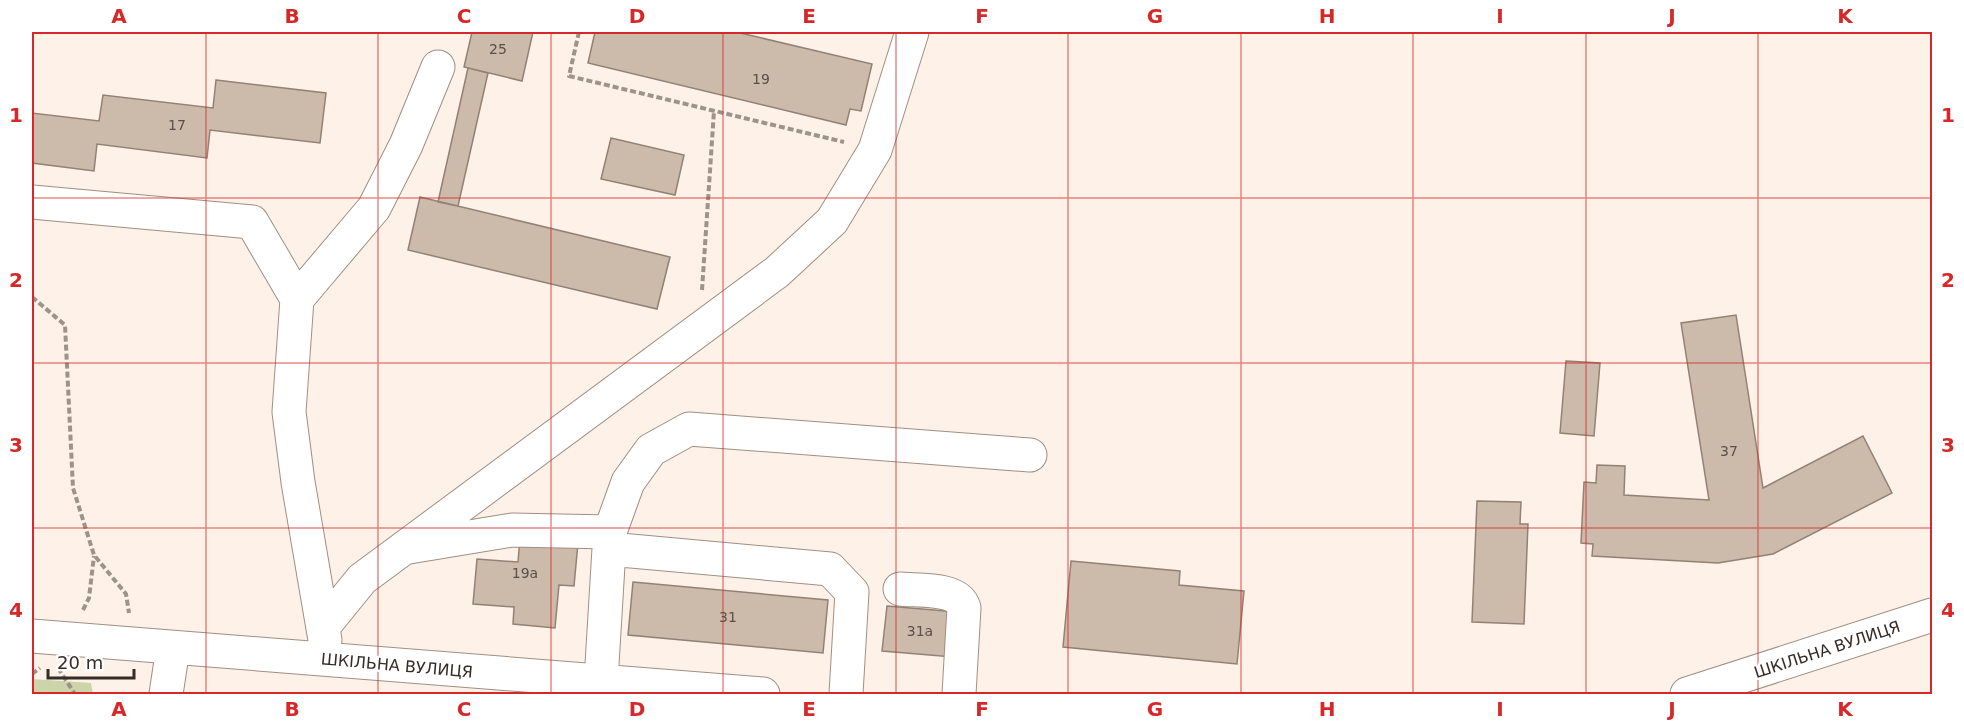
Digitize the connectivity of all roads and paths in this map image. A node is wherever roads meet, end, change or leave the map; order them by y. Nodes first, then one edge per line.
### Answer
1 (579, 32) edge
2 (912, 32) edge
3 (438, 67) dead end
4 (714, 111) junction
5 (875, 150) junction
6 (32, 202) edge
7 (32, 297) edge
8 (297, 299) junction
9 (699, 330) junction
10 (1030, 455) dead end
11 (609, 540) junction
12 (402, 548) junction
13 (94, 555) junction
14 (900, 589) dead end
15 (1932, 620) edge
16 (323, 627) junction
17 (51, 645) edge
18 (134, 645) junction
19 (173, 648) junction
20 (328, 659) junction
21 (601, 681) junction
22 (75, 694) edge
23 (166, 694) edge
24 (755, 694) edge
25 (846, 694) edge
26 (959, 694) edge
27 (1687, 694) edge

1 - 4 path
2 - 5 street
3 - 8 street
4 - 5 path
4 - 9 path
5 - 9 street
6 - 8 street
7 - 13 path
8 - 16 street
9 - 12 street
10 - 11 street
11 - 12 street
11 - 21 street
11 - 25 street
12 - 16 street
13 - 17 path
13 - 18 path
14 - 26 street
15 - 27 street, ШКІЛЬНА ВУЛИЦЯ
16 - 20 street
17 - 18 street, ШКІЛЬНА ВУЛИЦЯ
17 - 22 path
18 - 19 street, ШКІЛЬНА ВУЛИЦЯ
19 - 20 street, ШКІЛЬНА ВУЛИЦЯ
19 - 23 street
20 - 21 street, ШКІЛЬНА ВУЛИЦЯ
21 - 24 street, ШКІЛЬНА ВУЛИЦЯ

